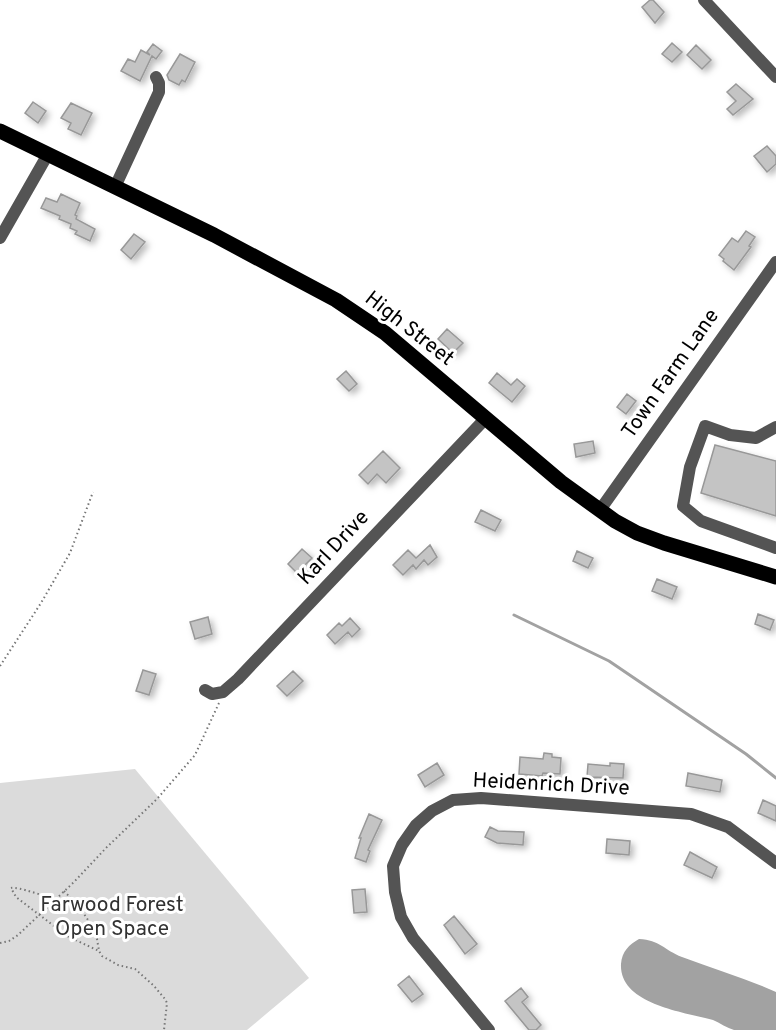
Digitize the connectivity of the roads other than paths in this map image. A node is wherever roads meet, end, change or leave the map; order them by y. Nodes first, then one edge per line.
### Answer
1 (704, 0) edge
2 (156, 77) dead end
3 (776, 77) edge
4 (0, 131) edge
5 (48, 154) junction
6 (115, 187) junction
7 (0, 238) edge
8 (776, 262) edge
9 (486, 418) junction
10 (776, 427) edge
11 (600, 510) junction
12 (776, 548) edge
13 (776, 577) edge
14 (206, 690) dead end
15 (776, 863) edge
16 (489, 1030) edge

1 - 3 street
2 - 6 street
4 - 5 main road, High Street
5 - 6 main road, High Street
5 - 7 street
6 - 9 main road, High Street
8 - 11 street, Town Farm Lane
9 - 11 main road, High Street
9 - 14 street, Karl Drive
10 - 12 street
11 - 13 main road, High Street
15 - 16 street, Heidenrich Drive

